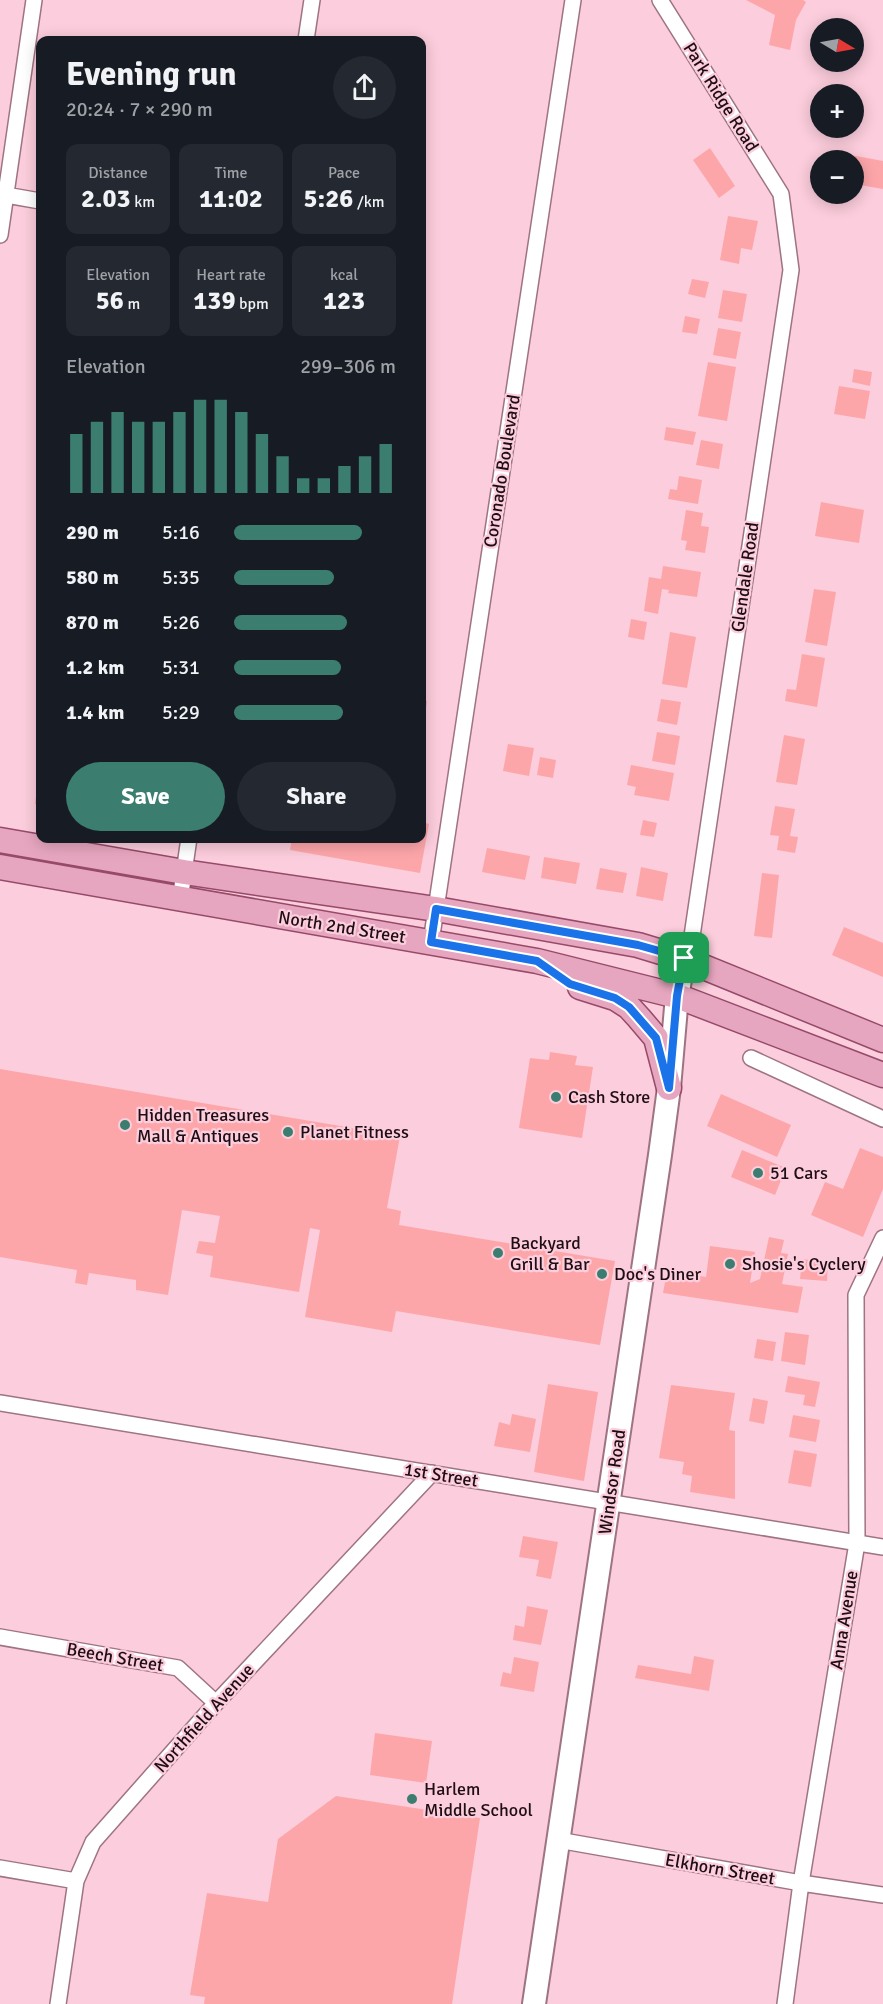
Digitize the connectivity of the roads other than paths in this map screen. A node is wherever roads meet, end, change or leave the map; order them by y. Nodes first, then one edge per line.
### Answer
1 (34, 0) edge
2 (312, 0) edge
3 (573, 0) edge
4 (660, 0) edge
5 (307, 36) edge
6 (781, 194) joint
7 (3, 195) edge
8 (36, 200) edge
9 (0, 235) edge
10 (0, 840) edge
11 (188, 843) edge
12 (0, 867) edge
13 (184, 872) junction
14 (180, 900) junction
15 (436, 909) junction
16 (431, 942) junction
17 (684, 958) junction
18 (537, 961) junction
19 (677, 996) junction
20 (883, 1040) edge
21 (751, 1058) dead end
22 (883, 1075) edge
23 (669, 1088) junction
24 (883, 1119) edge
25 (883, 1238) edge
26 (0, 1402) edge
27 (432, 1473) junction
28 (609, 1503) junction
29 (857, 1543) junction
30 (883, 1547) edge
31 (0, 1637) edge
32 (216, 1703) junction
33 (558, 1840) junction
34 (0, 1868) edge
35 (76, 1881) junction
36 (801, 1883) junction
37 (883, 1895) edge
38 (57, 2004) edge
39 (534, 2004) edge
40 (785, 2004) edge

1 - 7 street
2 - 5 street
3 - 15 street, Coronado Boulevard
4 - 6 street, Park Ridge Road
6 - 17 street, Glendale Road
7 - 8 street
7 - 9 street
10 - 13 main road, North 2nd Street
11 - 13 street
12 - 14 main road, North 2nd Street
13 - 14 street
13 - 15 main road, North 2nd Street
14 - 16 main road, North 2nd Street
15 - 16 street, Coronado Boulevard
15 - 17 main road, North 2nd Street
16 - 18 main road, North 2nd Street
17 - 19 street, Windsor Road
17 - 20 main road, North 2nd Street
18 - 19 main road, North 2nd Street
18 - 23 main road
19 - 22 main road, North 2nd Street
19 - 23 street, Windsor Road
21 - 24 street
23 - 28 street, Windsor Road
25 - 29 street, Anna Avenue
26 - 27 street, 1st Street
27 - 28 street, 1st Street
27 - 32 street, Northfield Avenue
28 - 29 street, 1st Street
28 - 33 street, Windsor Road
29 - 30 street, 1st Street
29 - 36 street, Anna Avenue
31 - 32 street, Beech Street
32 - 35 street, Northfield Avenue
33 - 36 street, Elkhorn Street
33 - 39 street, Windsor Road
34 - 35 street
35 - 38 street, Northfield Avenue
36 - 37 street, Elkhorn Street
36 - 40 street, Anna Avenue

